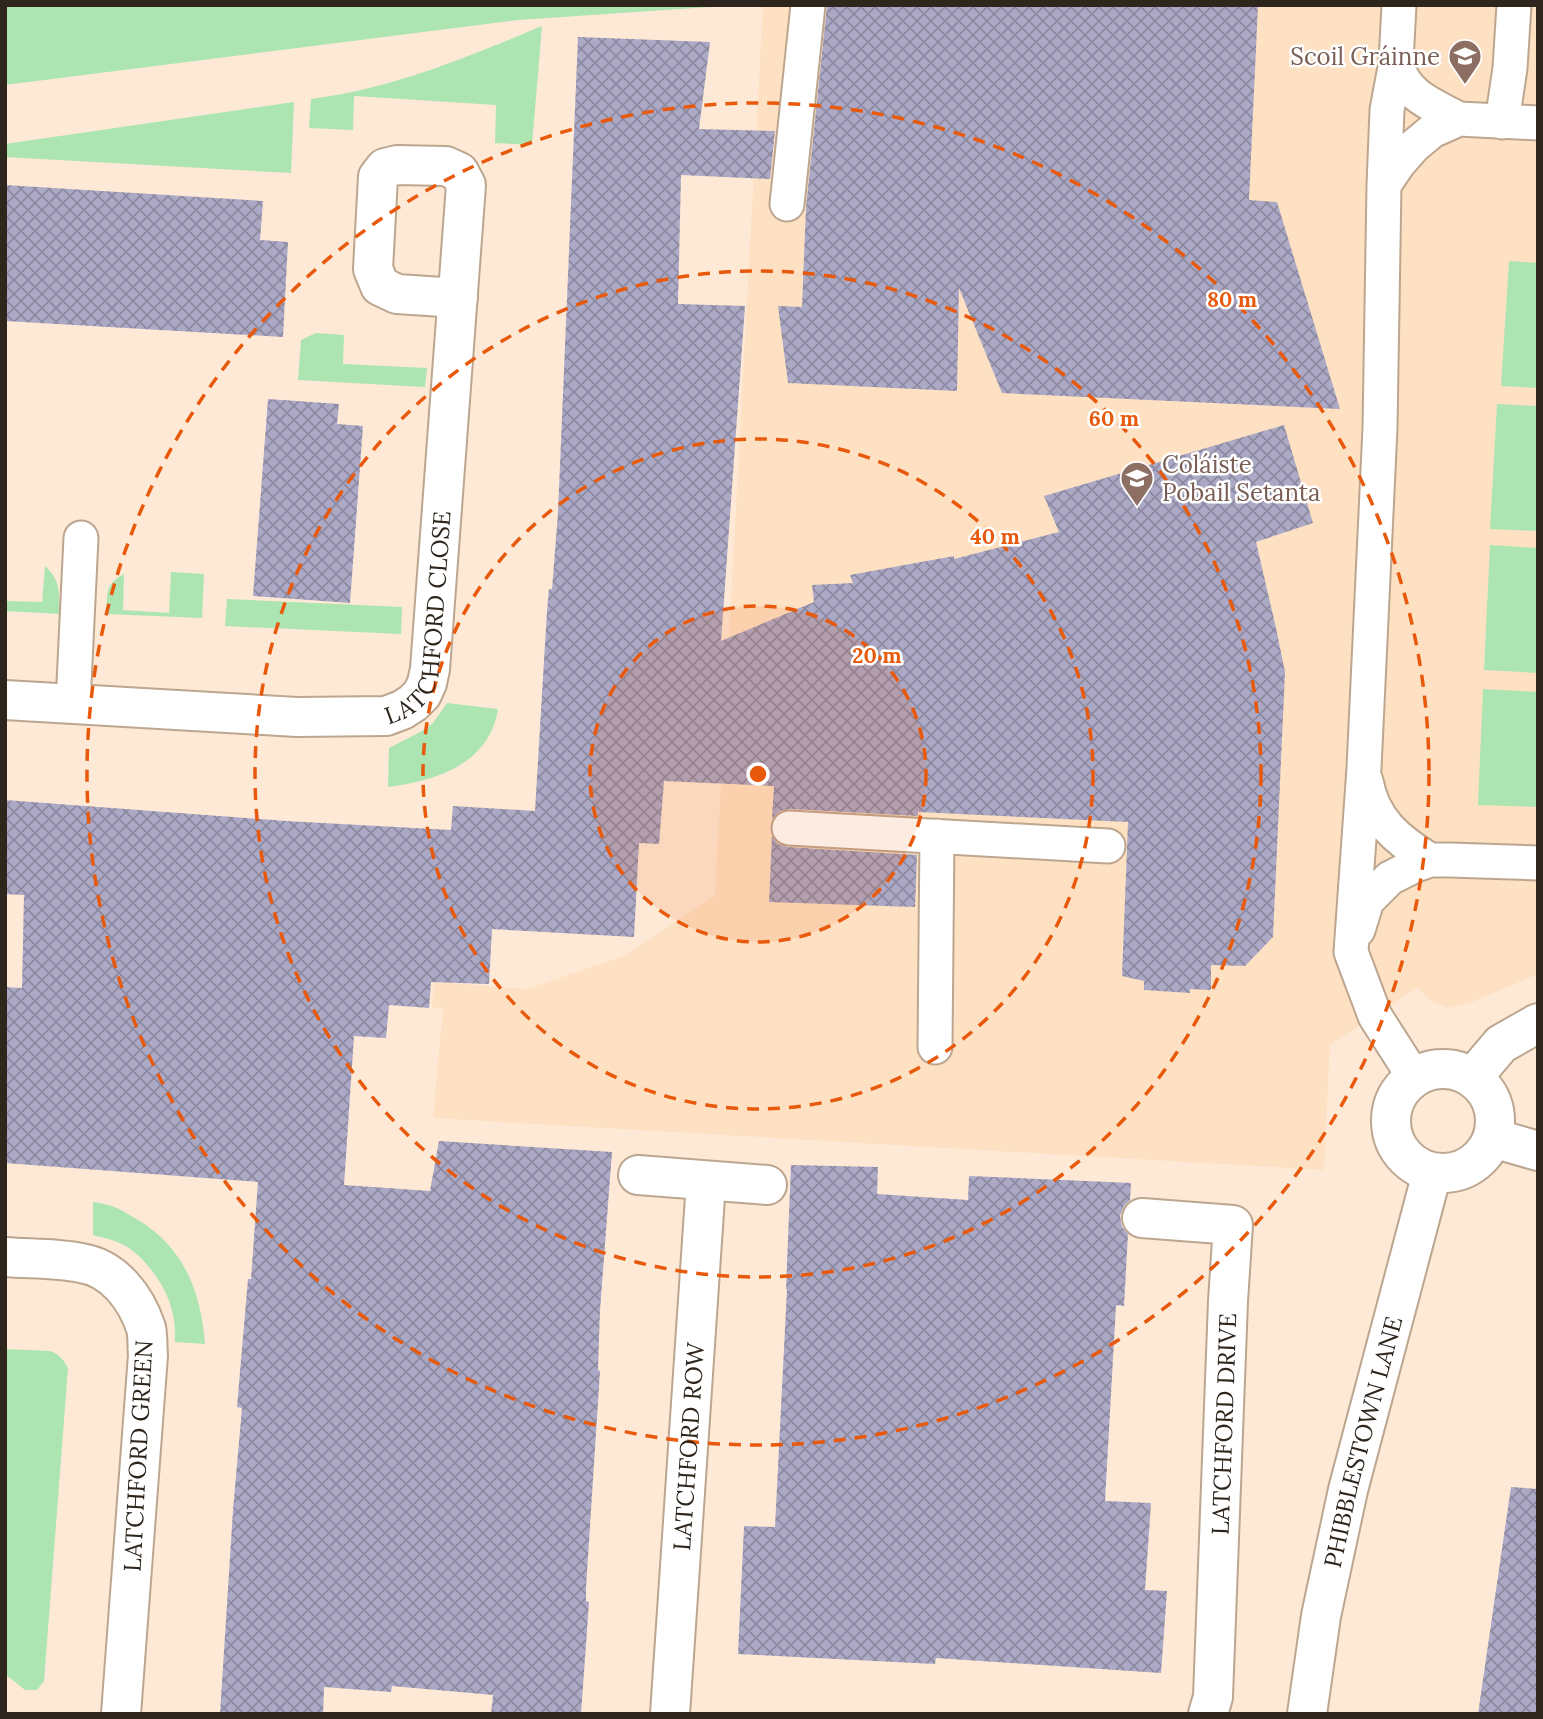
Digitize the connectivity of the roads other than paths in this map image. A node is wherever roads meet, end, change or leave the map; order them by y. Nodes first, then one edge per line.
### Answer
1 (808, 5) edge
2 (1399, 5) edge
3 (1514, 5) edge
4 (1396, 62) junction
5 (1459, 119) junction
6 (1502, 122) junction
7 (1538, 123) edge
8 (1384, 185) junction
9 (787, 204) dead end
10 (458, 298) dead end
11 (81, 538) dead end
12 (5, 700) edge
13 (74, 704) junction
14 (1364, 768) junction
15 (789, 828) dead end
16 (937, 836) junction
17 (1108, 846) dead end
18 (1430, 860) junction
19 (1538, 863) edge
20 (1351, 952) junction
21 (1538, 1023) edge
22 (935, 1047) dead end
23 (1414, 1077) junction
24 (1473, 1077) junction
25 (1493, 1138) junction
26 (1538, 1152) edge
27 (1432, 1173) junction
28 (638, 1175) dead end
29 (706, 1182) junction
30 (767, 1185) dead end
31 (1142, 1219) dead end
32 (5, 1257) edge
33 (121, 1714) edge
34 (670, 1714) edge
35 (1208, 1714) edge
36 (1307, 1714) edge

1 - 9 lane
2 - 4 lane
3 - 6 lane
4 - 5 lane
4 - 8 lane
5 - 6 lane
5 - 8 lane
6 - 7 lane
8 - 14 lane
10 - 13 street, LATCHFORD CLOSE
11 - 13 lane
12 - 13 street, LATCHFORD CLOSE
14 - 18 lane
14 - 20 lane
15 - 16 lane
16 - 17 lane
16 - 22 lane
18 - 19 lane
18 - 20 lane
20 - 23 lane
21 - 24 street
23 - 24 street
23 - 27 street
24 - 25 street
25 - 26 street
25 - 27 street
27 - 36 street, PHIBBLESTOWN LANE
28 - 29 street
29 - 30 street
29 - 34 street, LATCHFORD ROW
31 - 35 street, LATCHFORD DRIVE
32 - 33 street, LATCHFORD GREEN

